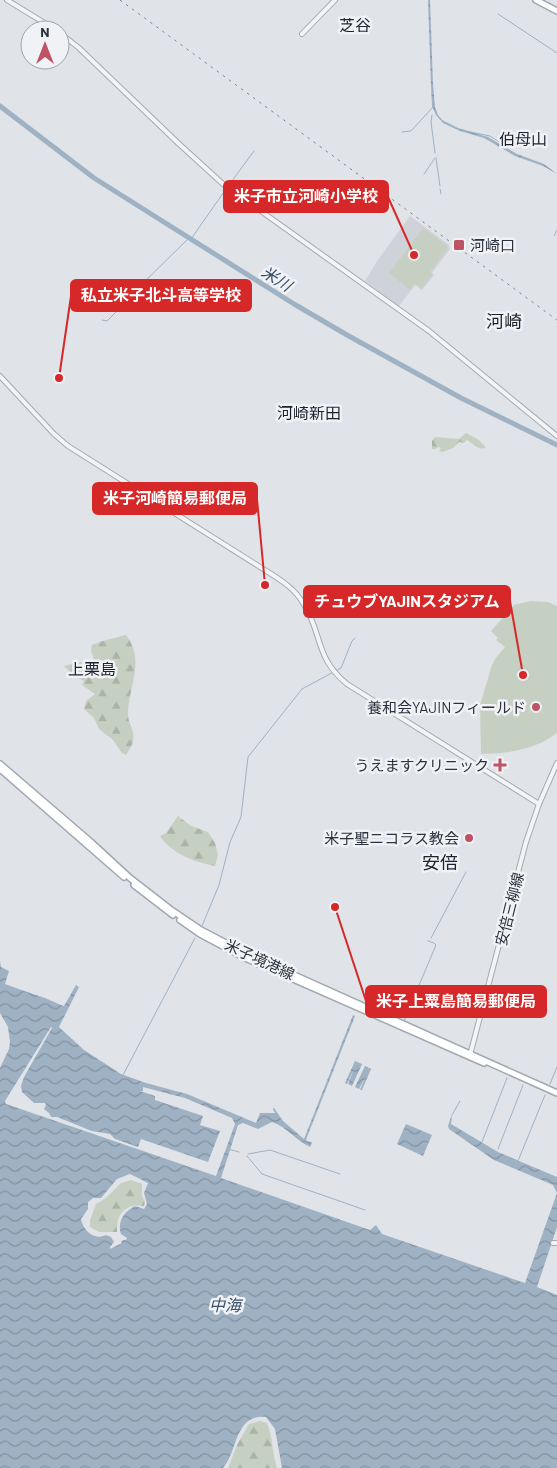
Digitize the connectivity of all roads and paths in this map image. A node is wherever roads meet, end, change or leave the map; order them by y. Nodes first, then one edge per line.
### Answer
1 (7, 0) edge
2 (335, 0) edge
3 (536, 0) edge
4 (557, 11) edge
5 (40, 20) edge
6 (302, 34) dead end
7 (70, 41) edge
8 (0, 376) edge
9 (557, 436) edge
10 (557, 763) edge
11 (0, 764) edge
12 (0, 769) edge
13 (539, 804) junction
14 (470, 1056) junction
15 (557, 1095) edge

1 - 5 street
2 - 6 street
3 - 4 main road
7 - 9 street
8 - 13 street
10 - 13 street, 安倍三柳線
11 - 14 main road, 米子境港線
12 - 14 main road, 米子境港線
13 - 14 street, 安倍三柳線
14 - 15 main road, 米子境港線

